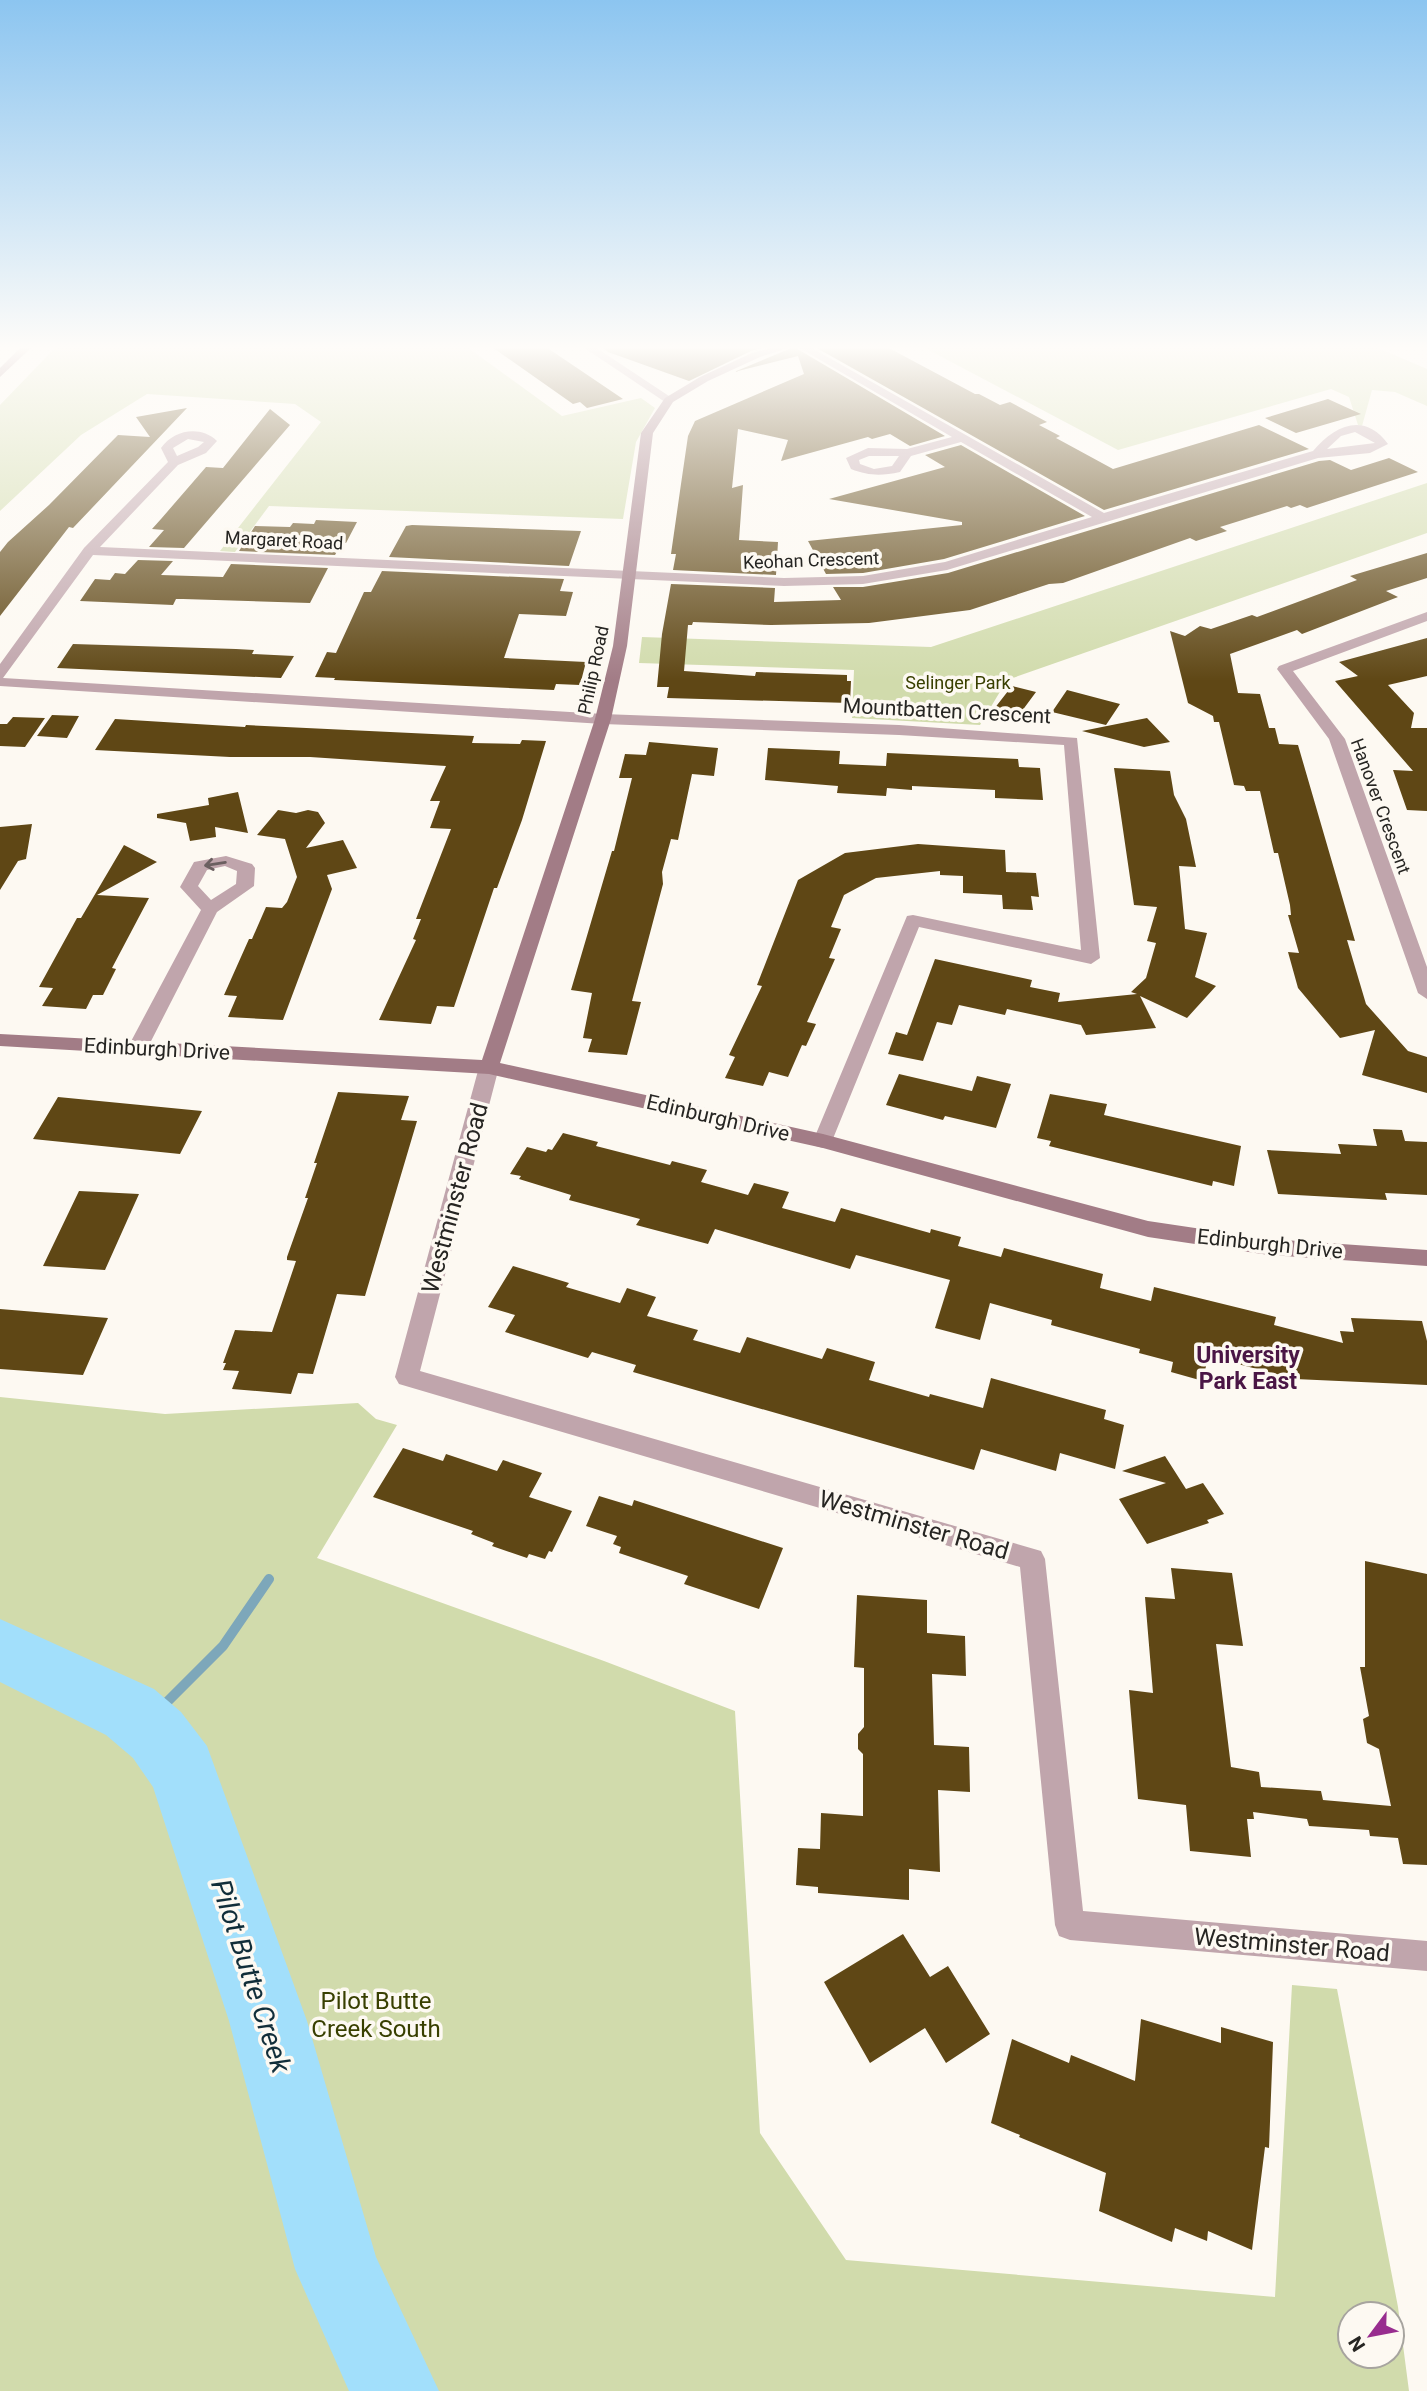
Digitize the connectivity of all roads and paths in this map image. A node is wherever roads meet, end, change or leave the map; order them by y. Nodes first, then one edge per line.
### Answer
1 (644, 459) edge
2 (1002, 459) edge
3 (1302, 459) edge
4 (174, 462) dead end
5 (1103, 518) junction
6 (89, 551) junction
7 (629, 576) junction
8 (1427, 616) edge
9 (0, 674) edge
10 (0, 682) edge
11 (603, 719) junction
12 (210, 909) dead end
13 (1427, 993) edge
14 (0, 1040) edge
15 (138, 1047) junction
16 (489, 1067) junction
17 (823, 1141) junction
18 (1427, 1258) edge
19 (1427, 1956) edge

1 - 7 street, Philip Road
2 - 5 street
3 - 5 street, Keohan Crescent
4 - 6 street
5 - 7 street, Keohan Crescent
6 - 7 street, Margaret Road
6 - 9 street
7 - 11 street, Philip Road
8 - 13 street, Hanover Crescent
10 - 11 street
11 - 16 street, Philip Road
11 - 17 street, Mountbatten Crescent
12 - 15 street
14 - 15 street, Edinburgh Drive
15 - 16 street, Edinburgh Drive
16 - 17 street, Edinburgh Drive
16 - 19 street, Westminster Road
17 - 18 street, Edinburgh Drive

